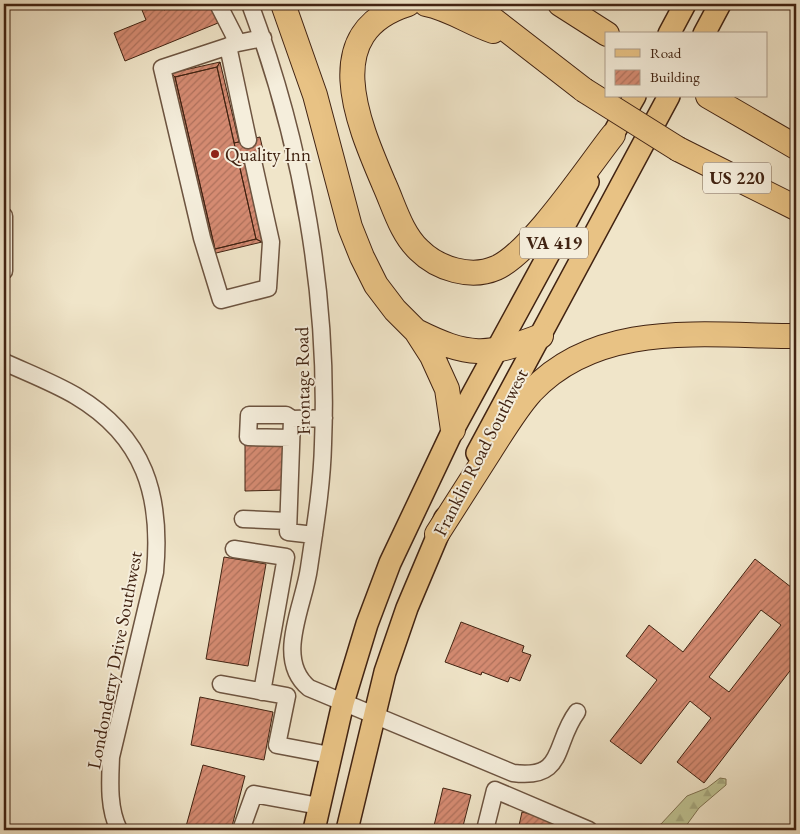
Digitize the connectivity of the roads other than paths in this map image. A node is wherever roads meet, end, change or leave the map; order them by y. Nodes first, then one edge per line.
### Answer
1 (218, 4) edge
2 (250, 4) edge
3 (284, 4) edge
4 (408, 4) edge
5 (426, 4) edge
6 (473, 4) edge
7 (560, 4) edge
8 (685, 4) edge
9 (720, 4) edge
10 (670, 32) edge
11 (705, 32) edge
12 (605, 33) edge
13 (263, 38) junction
14 (519, 41) junction
15 (233, 45) junction
16 (634, 98) edge
17 (668, 98) edge
18 (711, 98) edge
19 (613, 135) junction
20 (248, 140) dead end
21 (796, 147) edge
22 (254, 161) dead end
23 (796, 208) edge
24 (4, 216) edge
25 (4, 271) edge
26 (416, 332) junction
27 (541, 336) junction
28 (796, 336) edge
29 (496, 351) junction
30 (4, 362) edge
31 (324, 418) junction
32 (292, 419) junction
33 (453, 430) junction
34 (291, 438) junction
35 (242, 519) dead end
36 (288, 521) junction
37 (437, 534) junction
38 (314, 535) junction
39 (234, 549) dead end
40 (278, 606) junction
41 (300, 609) junction
42 (294, 668) junction
43 (265, 675) junction
44 (221, 684) dead end
45 (262, 692) junction
46 (343, 703) junction
47 (576, 712) dead end
48 (373, 715) junction
49 (330, 755) junction
50 (319, 806) junction
51 (119, 830) edge
52 (241, 830) edge
53 (314, 830) edge
54 (347, 830) edge
55 (485, 830) edge
56 (589, 830) edge

1 - 15 street
2 - 13 street, Frontage Road
3 - 26 highway
4 - 19 highway
5 - 14 highway
6 - 14 highway, US 220
7 - 12 highway
8 - 10 main road
9 - 11 main road
13 - 15 street
13 - 31 street, Frontage Road
14 - 23 highway, US 220, bridge
15 - 20 street
15 - 22 street
16 - 19 main road, VA 419
17 - 27 main road, Franklin Road Southwest
18 - 21 highway, US 220
19 - 29 main road, VA 419
24 - 25 street
26 - 29 highway
26 - 33 highway
27 - 29 highway
27 - 37 main road, Franklin Road Southwest
28 - 37 highway
29 - 33 main road, VA 419
30 - 51 street, Londonderry Drive Southwest
31 - 32 street
31 - 38 street, Frontage Road
32 - 34 street
32 - 34 street
33 - 46 main road, Franklin Road Southwest
34 - 36 street
35 - 36 street
36 - 38 street
37 - 48 main road, Franklin Road Southwest
38 - 41 street, Frontage Road
39 - 40 street
40 - 41 street
40 - 43 street
41 - 42 street, Frontage Road
42 - 43 street
42 - 46 street
43 - 45 street
44 - 45 street
45 - 49 street
46 - 48 street
46 - 49 main road, Franklin Road Southwest
47 - 48 street
48 - 54 main road, Franklin Road Southwest
49 - 50 main road, Franklin Road Southwest
50 - 52 street
50 - 53 main road, Franklin Road Southwest
55 - 56 street

